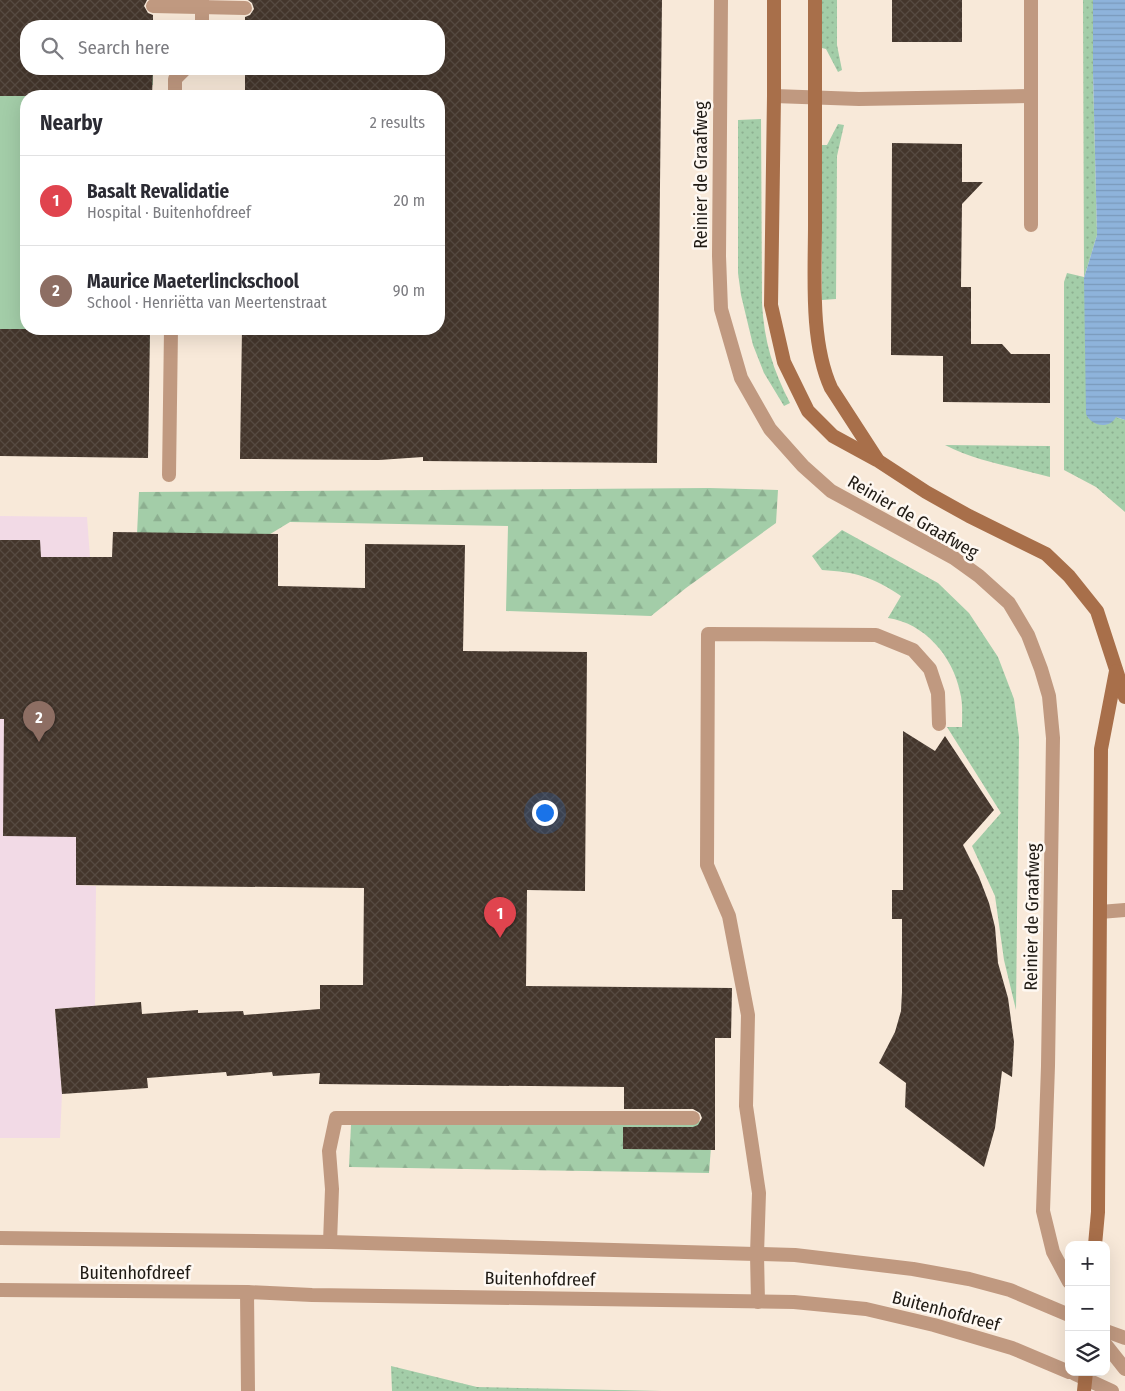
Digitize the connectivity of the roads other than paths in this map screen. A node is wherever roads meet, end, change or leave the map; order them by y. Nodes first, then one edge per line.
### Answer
1 (721, 0) edge
2 (774, 0) edge
3 (816, 0) edge
4 (1031, 0) edge
5 (202, 4) edge
6 (153, 6) dead end
7 (245, 8) dead end
8 (202, 20) edge
9 (179, 75) edge
10 (175, 90) edge
11 (774, 96) junction
12 (1031, 96) junction
13 (814, 98) junction
14 (1031, 225) dead end
15 (171, 335) edge
16 (877, 460) junction
17 (169, 475) dead end
18 (1116, 668) junction
19 (1125, 697) edge
20 (939, 724) dead end
21 (1125, 910) edge
22 (1100, 912) junction
23 (693, 1118) dead end
24 (0, 1238) edge
25 (1095, 1241) edge
26 (330, 1242) junction
27 (757, 1254) junction
28 (1065, 1274) edge
29 (0, 1290) edge
30 (247, 1292) junction
31 (758, 1302) junction
32 (1065, 1313) edge
33 (1108, 1331) edge
34 (1125, 1338) edge
35 (1110, 1350) edge
36 (1125, 1369) edge
37 (1065, 1370) edge
38 (1085, 1381) edge
39 (248, 1391) edge
40 (1112, 1391) edge

1 - 28 street, Reinier de Graafweg
2 - 11 main road, Reinier de Graafweg
3 - 13 main road, Reinier de Graafweg
4 - 12 street
5 - 6 street
5 - 7 street
5 - 8 street
9 - 10 street
11 - 13 street
11 - 16 main road, Reinier de Graafweg
12 - 13 street
12 - 14 street
13 - 16 main road, Reinier de Graafweg
15 - 17 street
16 - 18 main road, Reinier de Graafweg
18 - 19 main road, Reinier de Graafweg
18 - 22 main road, Reinier de Graafweg
20 - 27 street
21 - 22 street
22 - 25 main road, Reinier de Graafweg
23 - 26 street
24 - 26 street, Buitenhofdreef
26 - 27 street, Buitenhofdreef
27 - 31 street
27 - 32 street, Buitenhofdreef
29 - 30 street, Buitenhofdreef
30 - 31 street, Buitenhofdreef
30 - 39 street
31 - 37 street, Buitenhofdreef
33 - 34 street
35 - 36 street
38 - 40 street, Buitenhofdreef

